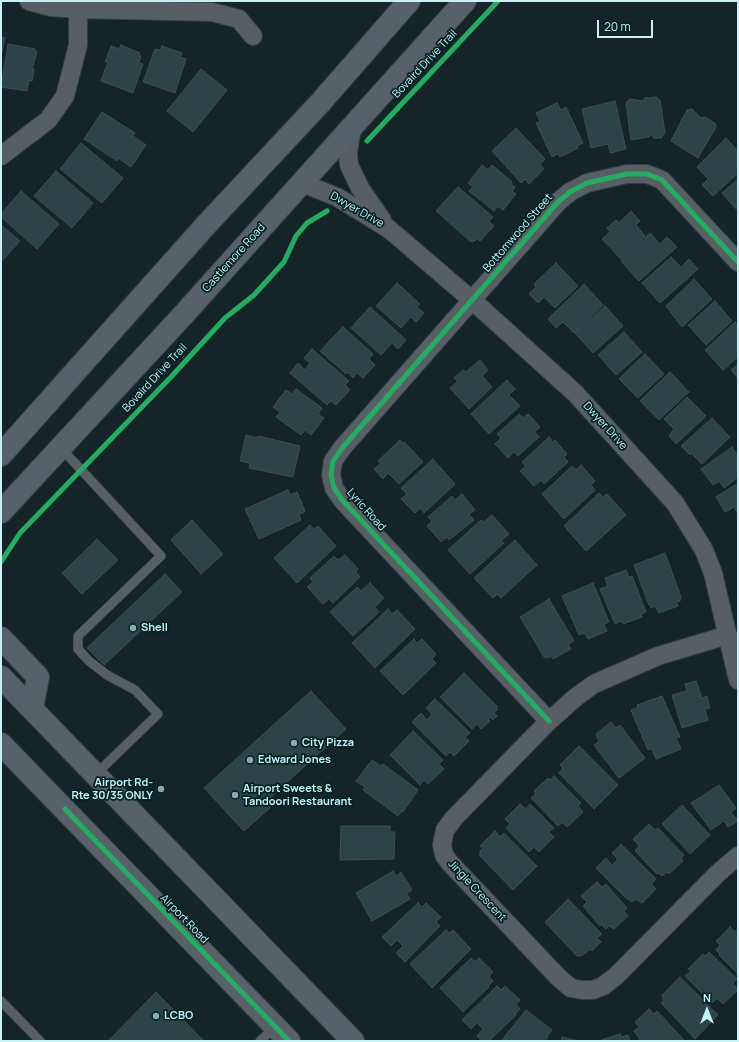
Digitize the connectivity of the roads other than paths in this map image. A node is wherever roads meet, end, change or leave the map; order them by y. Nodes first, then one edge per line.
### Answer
1 (30, 1) edge
2 (409, 1) edge
3 (465, 1) edge
4 (78, 9) junction
5 (253, 36) dead end
6 (352, 127) junction
7 (1, 156) edge
8 (302, 183) junction
9 (389, 229) junction
10 (738, 262) edge
11 (473, 301) junction
12 (60, 447) junction
13 (1, 455) edge
14 (1, 512) edge
15 (728, 635) junction
16 (1, 638) edge
17 (1, 676) edge
18 (738, 680) edge
19 (32, 709) junction
20 (549, 721) junction
21 (1, 744) edge
22 (96, 774) junction
23 (738, 856) edge
24 (1, 1001) edge
25 (275, 1036) edge
26 (40, 1041) edge
27 (353, 1041) edge

1 - 4 street
2 - 13 main road
3 - 6 main road, Castlemore Road
4 - 5 street
4 - 7 street
6 - 8 main road, Castlemore Road
6 - 9 street, Dwyer Drive
8 - 9 street, Dwyer Drive
8 - 12 main road, Castlemore Road
9 - 11 street, Dwyer Drive
10 - 11 street, Bottomwood Street
11 - 15 street, Dwyer Drive
11 - 20 street, Lyric Road
12 - 14 main road, Castlemore Road
12 - 22 lane
15 - 18 street, Dwyer Drive
15 - 20 street, Jingle Crescent
16 - 19 main road
17 - 19 main road
19 - 22 main road
20 - 23 street, Jingle Crescent
21 - 25 main road, Airport Road
22 - 27 main road
24 - 26 lane

